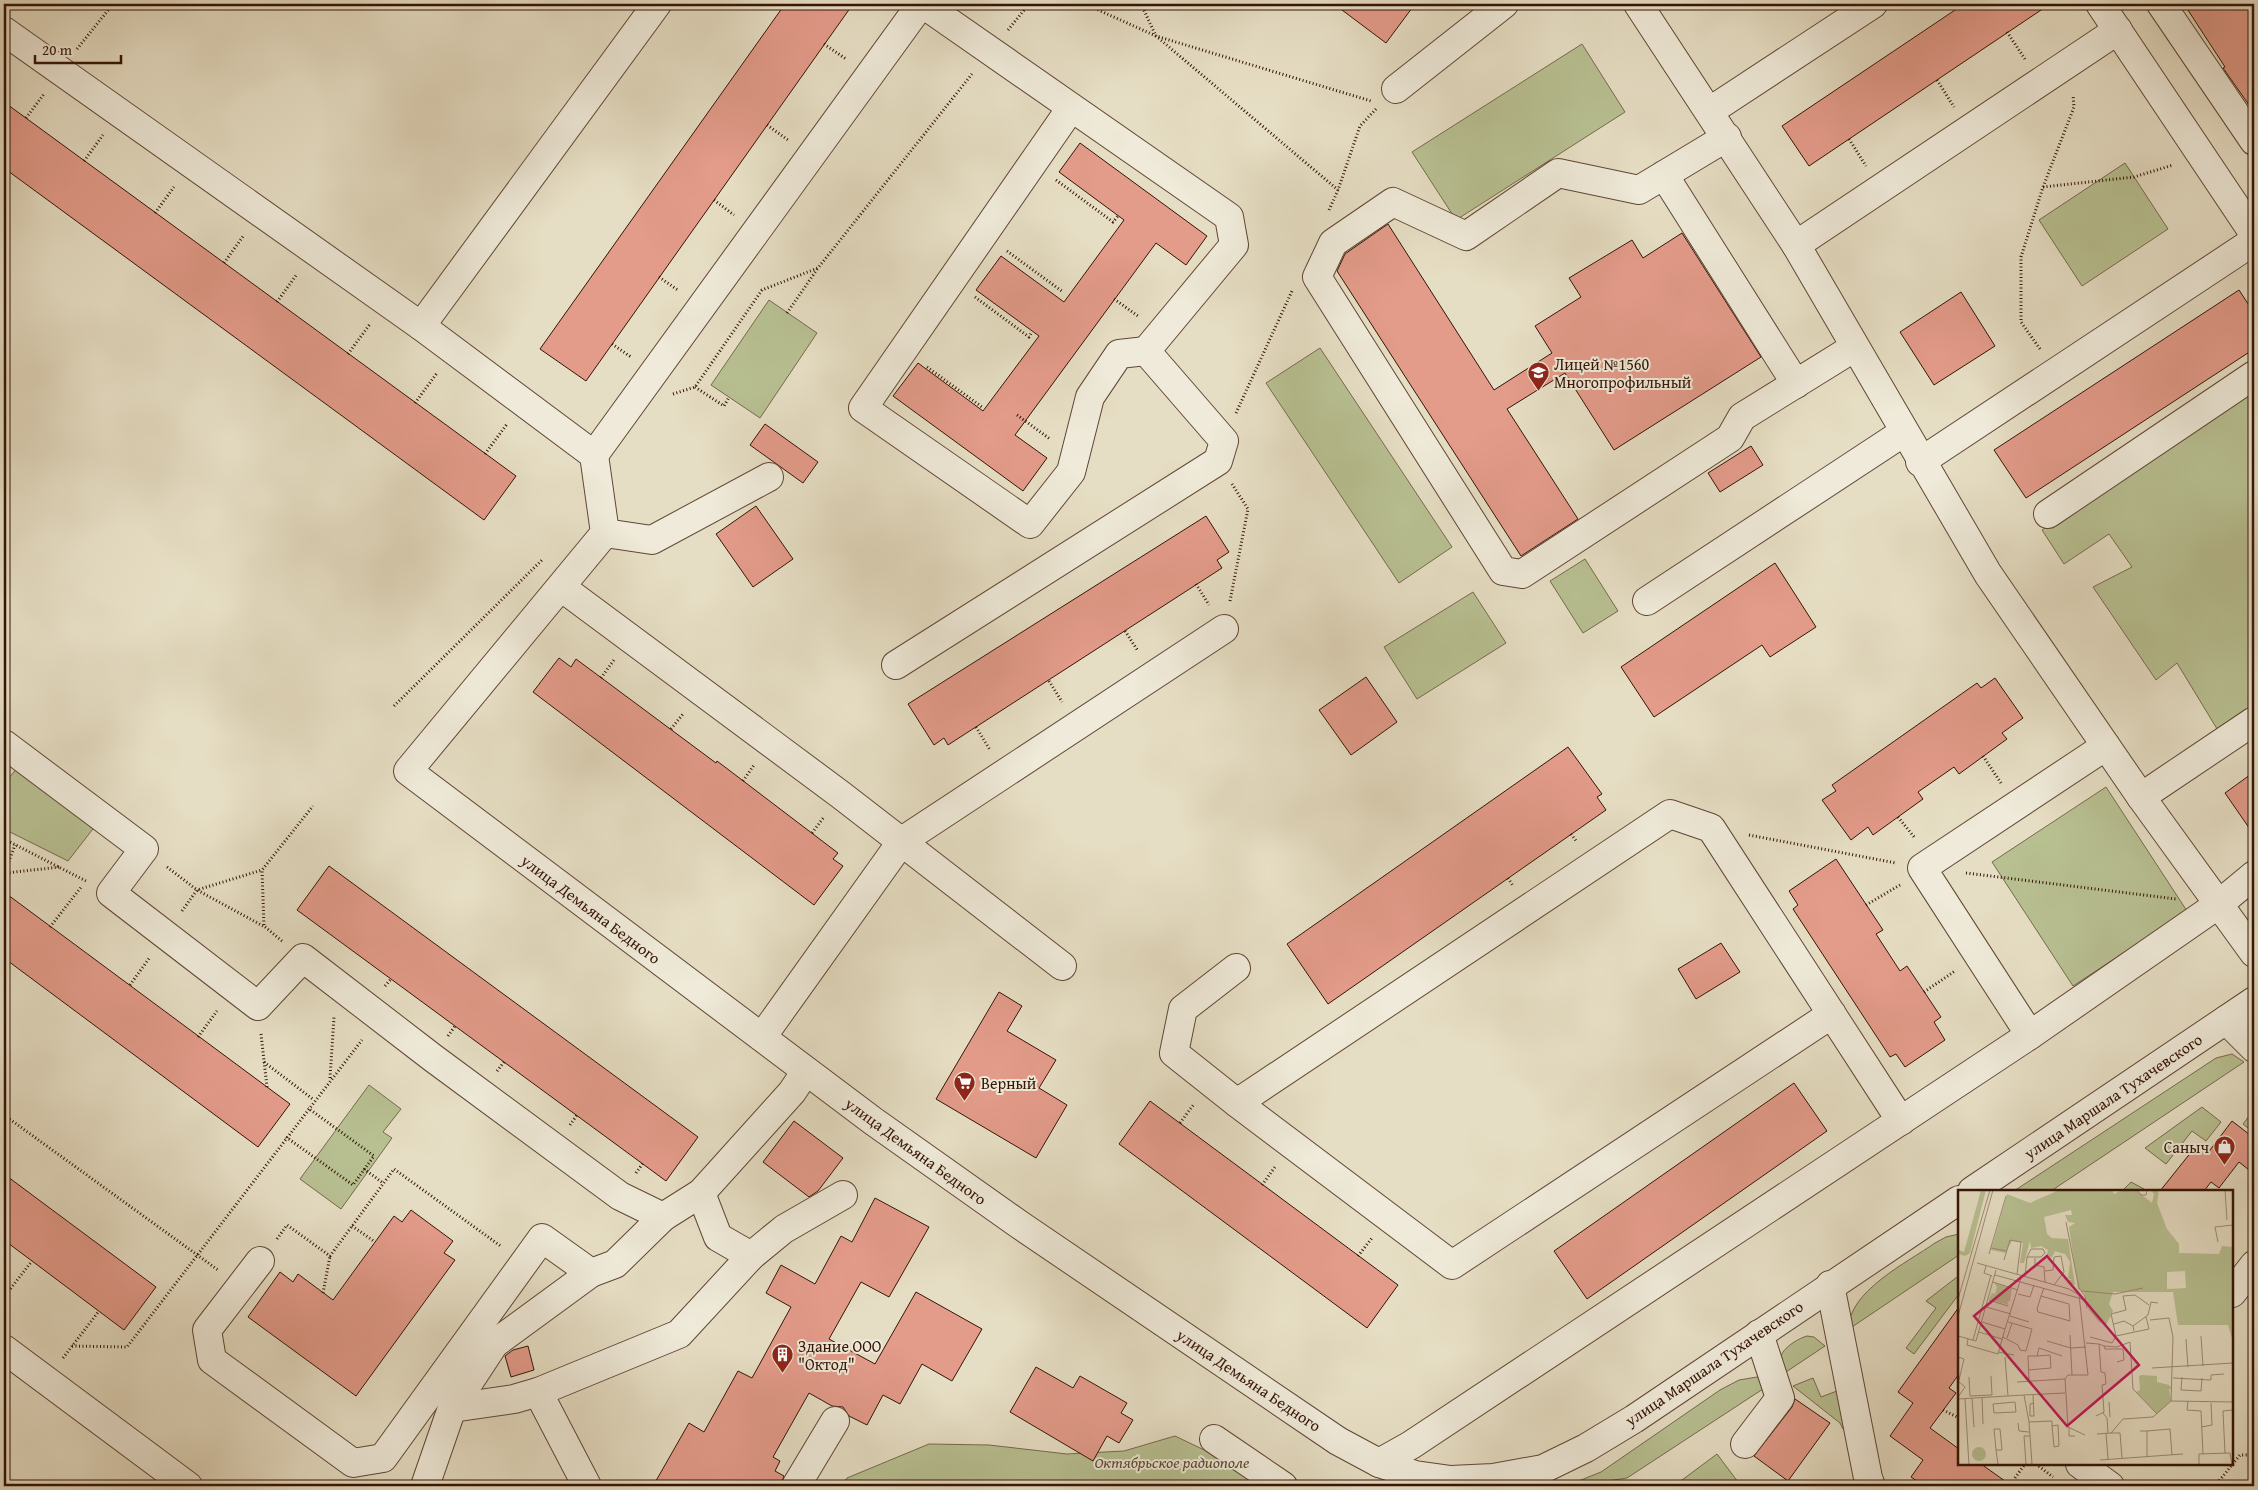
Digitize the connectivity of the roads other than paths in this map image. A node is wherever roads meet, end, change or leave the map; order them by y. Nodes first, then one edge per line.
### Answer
1 (657, 4) edge
2 (922, 4) edge
3 (1504, 4) edge
4 (1638, 4) edge
5 (1873, 4) edge
6 (2100, 4) edge
7 (2161, 4) edge
8 (2118, 30) junction
9 (4, 31) edge
10 (1384, 95) road end
11 (1071, 108) junction
12 (1710, 111) junction
13 (1727, 137) junction
14 (2254, 141) edge
15 (1664, 176) junction
16 (2254, 234) edge
17 (2254, 241) edge
18 (1796, 245) junction
19 (421, 326) junction
20 (1855, 347) junction
21 (1146, 351) junction
22 (2254, 375) edge
23 (1796, 384) junction
24 (1904, 432) junction
25 (594, 456) junction
26 (1920, 462) junction
27 (769, 477) dead end
28 (2048, 514) dead end
29 (605, 533) junction
30 (561, 587) junction
31 (1647, 602) dead end
32 (1224, 629) road end
33 (896, 666) dead end
34 (2254, 720) edge
35 (4, 744) edge
36 (2106, 746) junction
37 (2141, 797) junction
38 (902, 841) junction
39 (2254, 875) edge
40 (2219, 904) junction
41 (2254, 953) edge
42 (1062, 966) dead end
43 (1236, 968) dead end
44 (2254, 1002) edge
45 (1832, 1014) junction
46 (2226, 1020) junction
47 (2030, 1035) junction
48 (762, 1037) junction
49 (2254, 1048) edge
50 (806, 1071) junction
51 (1237, 1103) junction
52 (1901, 1121) junction
53 (1976, 1190) edge
54 (701, 1193) junction
55 (843, 1195) dead end
56 (1958, 1202) edge
57 (663, 1217) junction
58 (751, 1256) junction
59 (260, 1262) road end
60 (2254, 1265) edge
61 (591, 1273) junction
62 (1830, 1285) junction
63 (2233, 1293) edge
64 (1759, 1334) junction
65 (4, 1349) edge
66 (538, 1392) junction
67 (452, 1408) junction
68 (835, 1420) dead end
69 (1214, 1439) dead end
70 (1745, 1444) dead end
71 (1379, 1463) junction
72 (2081, 1465) edge
73 (1451, 1480) joint
74 (1511, 1481) edge
75 (188, 1486) edge
76 (425, 1486) edge
77 (588, 1486) edge
78 (796, 1486) edge
79 (1283, 1486) edge
80 (1871, 1486) edge
81 (2110, 1486) edge

1 - 19 street
2 - 11 street
2 - 25 street
3 - 10 street
4 - 12 street
5 - 12 street
6 - 8 street
7 - 14 street
8 - 16 street
8 - 18 street
9 - 19 street
11 - 21 street
11 - 21 street
12 - 13 street
13 - 15 street
13 - 18 street
15 - 23 street
15 - 23 street
17 - 26 street
18 - 20 street
19 - 25 street
20 - 23 street
20 - 24 street
21 - 33 street
22 - 28 street
24 - 26 street
24 - 31 street
25 - 29 street
26 - 36 street
27 - 29 street
29 - 30 street
30 - 38 street
30 - 48 street, улица Демьяна Бедного
32 - 38 street
34 - 37 street
35 - 57 street
36 - 37 street
36 - 47 street
37 - 40 street
38 - 42 street
38 - 48 street
39 - 40 street
40 - 41 street
40 - 47 street
43 - 51 street
44 - 46 street, улица Маршала Тухачевского
45 - 51 street
45 - 51 street
45 - 52 street
46 - 49 street
46 - 53 street, улица Маршала Тухачевского
47 - 52 street
48 - 50 street, улица Демьяна Бедного
50 - 54 street
50 - 71 street, улица Демьяна Бедного
52 - 71 street
54 - 57 street
54 - 58 street
55 - 58 street
56 - 62 street, улица Маршала Тухачевского
57 - 61 street
58 - 66 street
59 - 61 street
60 - 63 street
61 - 67 street
62 - 64 street, улица Маршала Тухачевского
62 - 80 street
64 - 70 street
64 - 74 street, улица Маршала Тухачевского
65 - 75 street
66 - 67 street
66 - 77 street
67 - 76 street
68 - 78 street
69 - 79 street
71 - 73 street, улица Демьяна Бедного
72 - 81 street
73 - 74 street, улица Маршала Тухачевского

